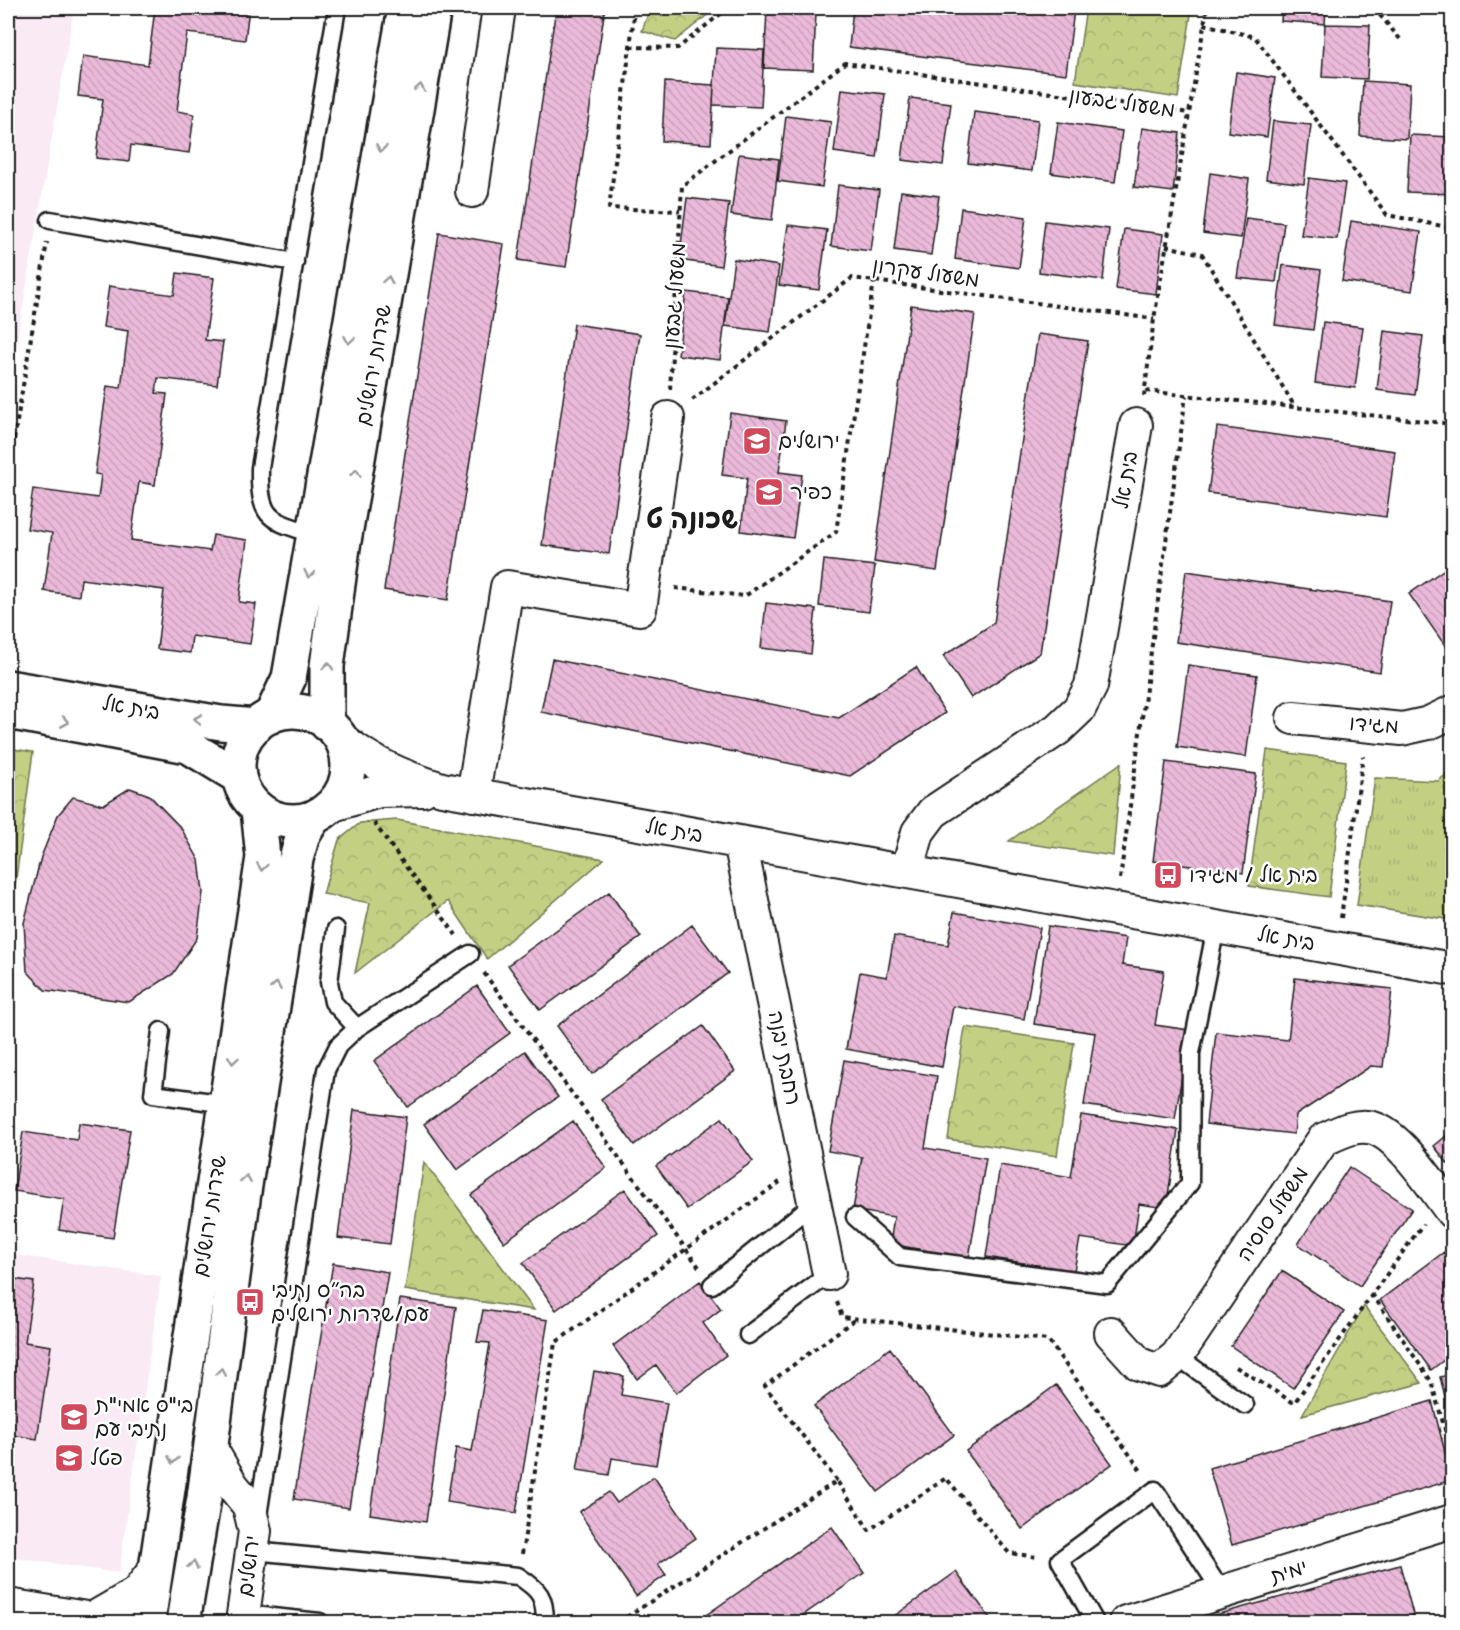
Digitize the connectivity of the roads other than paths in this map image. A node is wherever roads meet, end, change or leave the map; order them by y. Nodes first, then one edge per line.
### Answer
1 (337, 8) edge
2 (405, 8) edge
3 (434, 8) edge
4 (499, 8) edge
5 (472, 191) dead end
6 (50, 220) road end
7 (295, 262) junction
8 (668, 418) road end
9 (1136, 425) road end
10 (316, 535) junction
11 (8, 687) edge
12 (8, 712) edge
13 (1452, 712) edge
14 (1293, 718) dead end
15 (264, 721) junction
16 (333, 731) junction
17 (239, 777) junction
18 (442, 789) junction
19 (473, 795) junction
20 (333, 807) junction
21 (258, 809) junction
22 (740, 842) junction
23 (907, 872) junction
24 (1216, 927) junction
25 (336, 929) dead end
26 (470, 954) road end
27 (1452, 969) edge
28 (357, 1028) junction
29 (161, 1031) dead end
30 (227, 1104) junction
31 (814, 1203) junction
32 (1447, 1206) edge
33 (855, 1217) dead end
34 (829, 1274) joint
35 (712, 1285) road end
36 (1112, 1333) dead end
37 (748, 1335) dead end
38 (1184, 1347) junction
39 (1245, 1405) dead end
40 (211, 1449) junction
41 (1452, 1521) edge
42 (254, 1541) junction
43 (156, 1569) junction
44 (1222, 1593) junction
45 (8, 1605) edge
46 (242, 1618) edge
47 (94, 1621) edge
48 (148, 1623) edge
49 (183, 1623) edge
50 (320, 1623) edge
51 (545, 1623) edge
52 (1095, 1623) edge
53 (1126, 1623) edge

1 - 7 lane
2 -> 10 street, שדרות ירושלים
16 -> 3 street, שדרות ירושלים
4 - 5 street
6 - 7 lane
7 - 10 lane
8 - 19 street
9 - 23 street, בית אל
10 -> 15 street, שדרות ירושלים
15 -> 11 street, בית אל
12 -> 17 street, בית אל
13 - 14 street, מגידו
15 - 16 street
15 - 17 street
16 - 18 street, בית אל
16 - 20 street
17 - 21 street
18 - 19 street, בית אל
18 - 20 street, בית אל
19 - 22 street, בית אל
20 - 21 street
40 -> 20 street, שדרות ירושלים
21 -> 30 street, שדרות ירושלים
22 - 23 street, בית אל
22 - 31 street, רחבת יבנה
23 - 24 street, בית אל
24 - 27 street, בית אל
24 - 33 lane
25 - 28 lane
26 - 28 lane
28 - 42 lane
29 - 30 lane
30 -> 43 street, שדרות ירושלים
31 - 34 street, רחבת יבנה
31 - 35 lane
32 - 38 street, משעול סוסיה
34 - 37 lane
36 - 38 street, משעול סוסיה
38 - 39 lane
40 - 42 street, ירושלים
49 -> 40 street, שדרות ירושלים
41 - 44 street, ימית
42 - 46 street, ירושלים
42 - 51 lane
43 - 47 street
43 - 48 street, שדרות ירושלים
44 - 52 lane
44 - 53 street, ימית
45 - 47 street
46 - 50 lane

